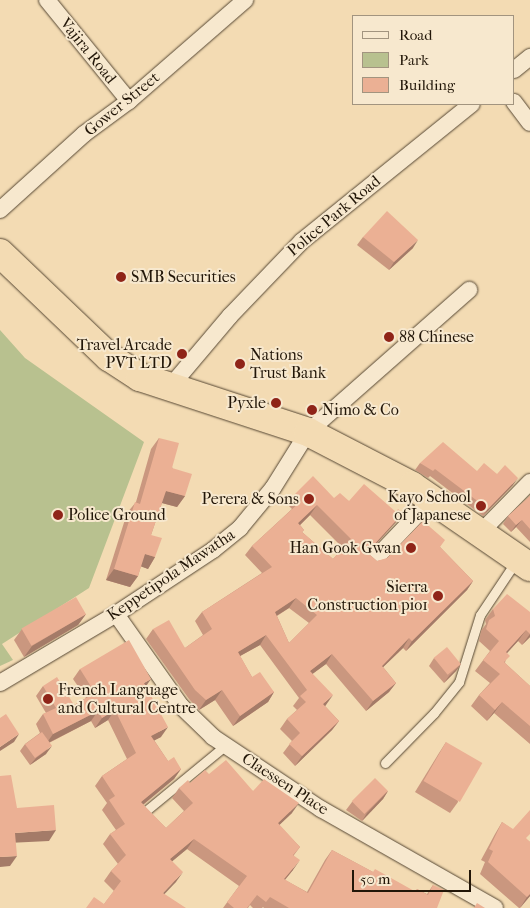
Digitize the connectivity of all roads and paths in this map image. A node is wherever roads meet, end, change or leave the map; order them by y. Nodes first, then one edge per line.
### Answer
1 (47, 0) edge
2 (244, 0) edge
3 (530, 58) edge
4 (515, 69) edge
5 (129, 101) junction
6 (515, 103) edge
7 (471, 105) edge
8 (530, 123) edge
9 (0, 210) edge
10 (0, 253) edge
11 (469, 290) dead end
12 (170, 387) junction
13 (308, 432) junction
14 (530, 482) edge
15 (432, 500) junction
16 (481, 532) junction
17 (372, 561) edge
18 (526, 562) edge
19 (116, 614) junction
20 (0, 683) edge
21 (226, 745) junction
22 (385, 763) dead end
23 (148, 809) edge
24 (495, 908) edge

1 - 5 street, Vajira Road
2 - 5 street, Gower Street
3 - 4 street
5 - 9 street, Gower Street
6 - 8 street
7 - 12 street, Police Park Road
10 - 12 highway
11 - 13 street, Keppetipola Mawatha
12 - 13 highway
13 - 15 highway
13 - 19 street, Keppetipola Mawatha
14 - 16 street
15 - 16 highway
15 - 17 street
16 - 18 highway
18 - 22 lane
19 - 20 street, Keppetipola Mawatha
19 - 21 street, Claessen Place
21 - 23 lane
21 - 24 street, Claessen Place

